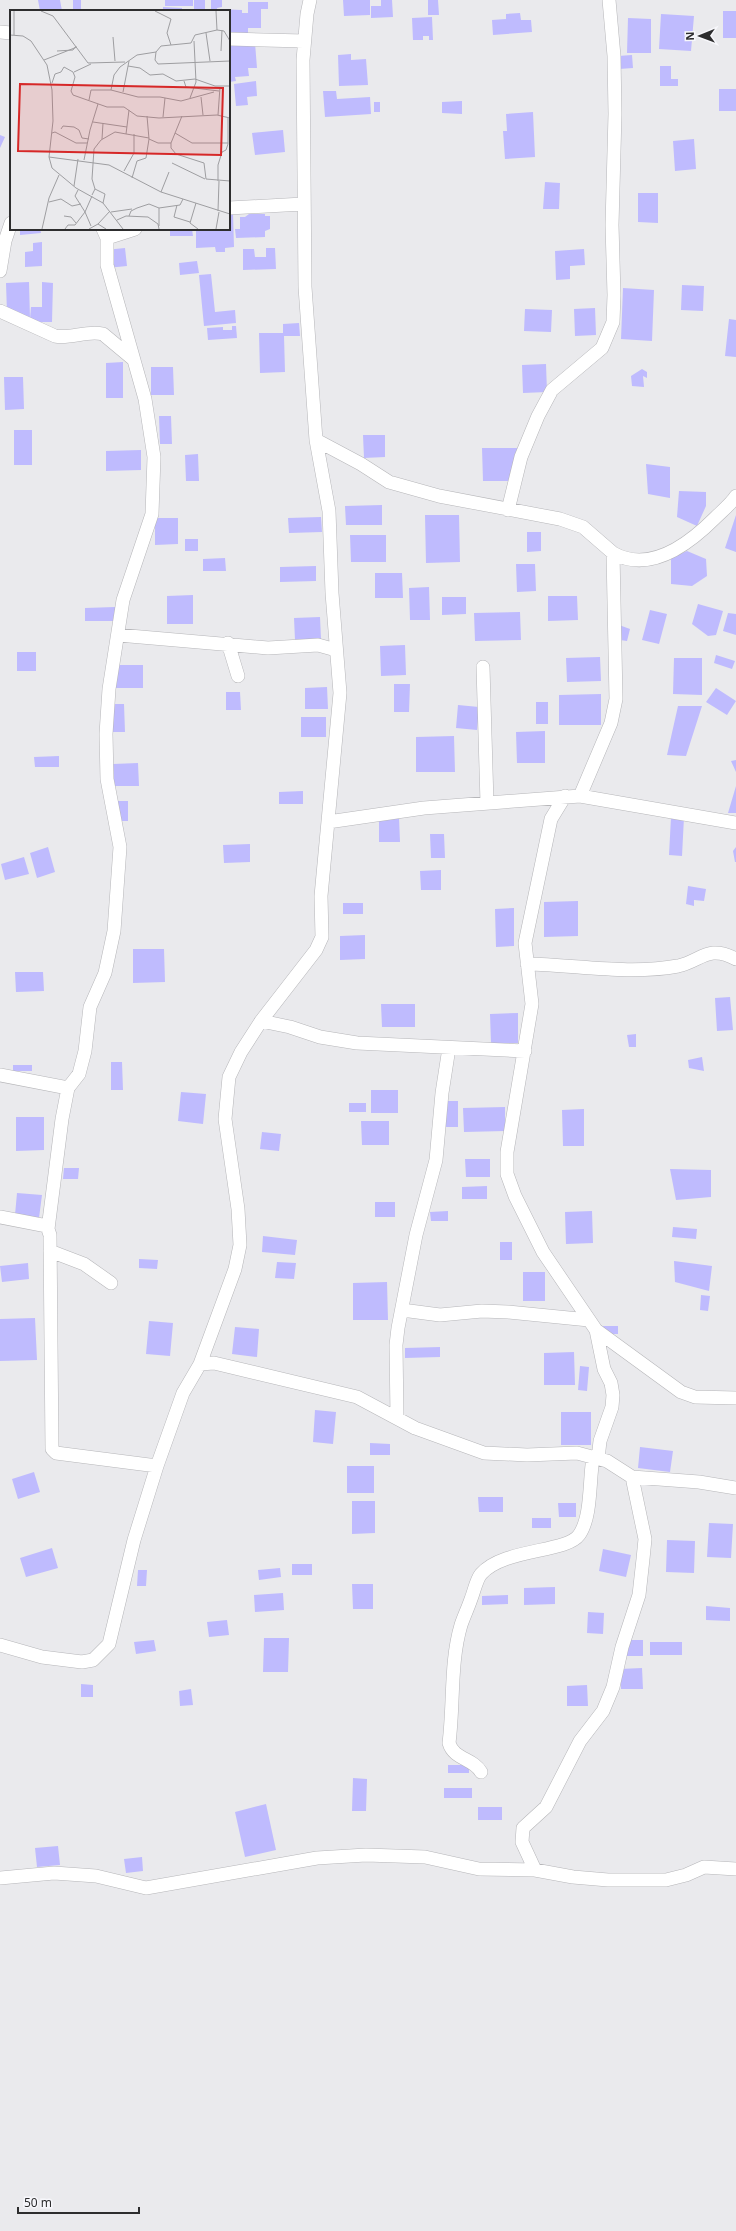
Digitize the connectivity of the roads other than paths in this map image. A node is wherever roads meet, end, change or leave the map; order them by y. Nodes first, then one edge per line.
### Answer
1 (310, 0) edge
2 (609, 0) edge
3 (0, 32) edge
4 (10, 33) edge
5 (230, 39) edge
6 (304, 41) junction
7 (304, 204) junction
8 (230, 208) edge
9 (10, 227) edge
10 (129, 230) edge
11 (105, 234) edge
12 (0, 272) edge
13 (0, 311) edge
14 (133, 359) junction
15 (316, 440) junction
16 (736, 496) edge
17 (508, 510) junction
18 (613, 553) junction
19 (118, 635) junction
20 (228, 644) junction
21 (336, 650) junction
22 (483, 667) dead end
23 (238, 676) dead end
24 (566, 796) junction
25 (580, 796) junction
26 (488, 803) junction
27 (328, 822) junction
28 (736, 823) edge
29 (736, 959) edge
30 (527, 964) junction
31 (261, 1021) junction
32 (449, 1048) junction
33 (525, 1051) junction
34 (0, 1075) edge
35 (68, 1088) junction
36 (0, 1217) edge
37 (48, 1229) junction
38 (50, 1251) junction
39 (111, 1283) dead end
40 (402, 1310) junction
41 (593, 1325) junction
42 (200, 1364) junction
43 (736, 1398) edge
44 (397, 1418) junction
45 (595, 1458) junction
46 (157, 1466) junction
47 (632, 1477) junction
48 (736, 1488) edge
49 (0, 1645) edge
50 (481, 1772) dead end
51 (736, 1869) edge
52 (535, 1870) junction
53 (0, 1878) edge

1 - 6 street
2 - 17 street
3 - 4 street
5 - 6 street
6 - 7 street
7 - 8 street
7 - 15 street
9 - 12 street
10 - 11 street
11 - 14 street
13 - 14 street
14 - 19 street
15 - 17 street
15 - 21 street
16 - 18 street
17 - 18 street
18 - 25 street
19 - 20 street
19 - 35 street
20 - 21 street
20 - 23 street
21 - 27 street
22 - 26 street
24 - 25 street
24 - 26 street
24 - 30 street
25 - 28 street
26 - 27 street
27 - 31 street
29 - 30 street
30 - 33 street
31 - 32 street
31 - 42 street
32 - 33 street
32 - 40 street
33 - 41 street
34 - 35 street
35 - 37 street
36 - 37 street
37 - 38 street
38 - 39 street
38 - 46 street
40 - 41 street
40 - 44 street
41 - 43 street
41 - 45 street
42 - 44 street
42 - 46 street
44 - 45 street
45 - 47 street
45 - 50 street
46 - 49 street
47 - 48 street
47 - 52 street
51 - 52 street
52 - 53 street

